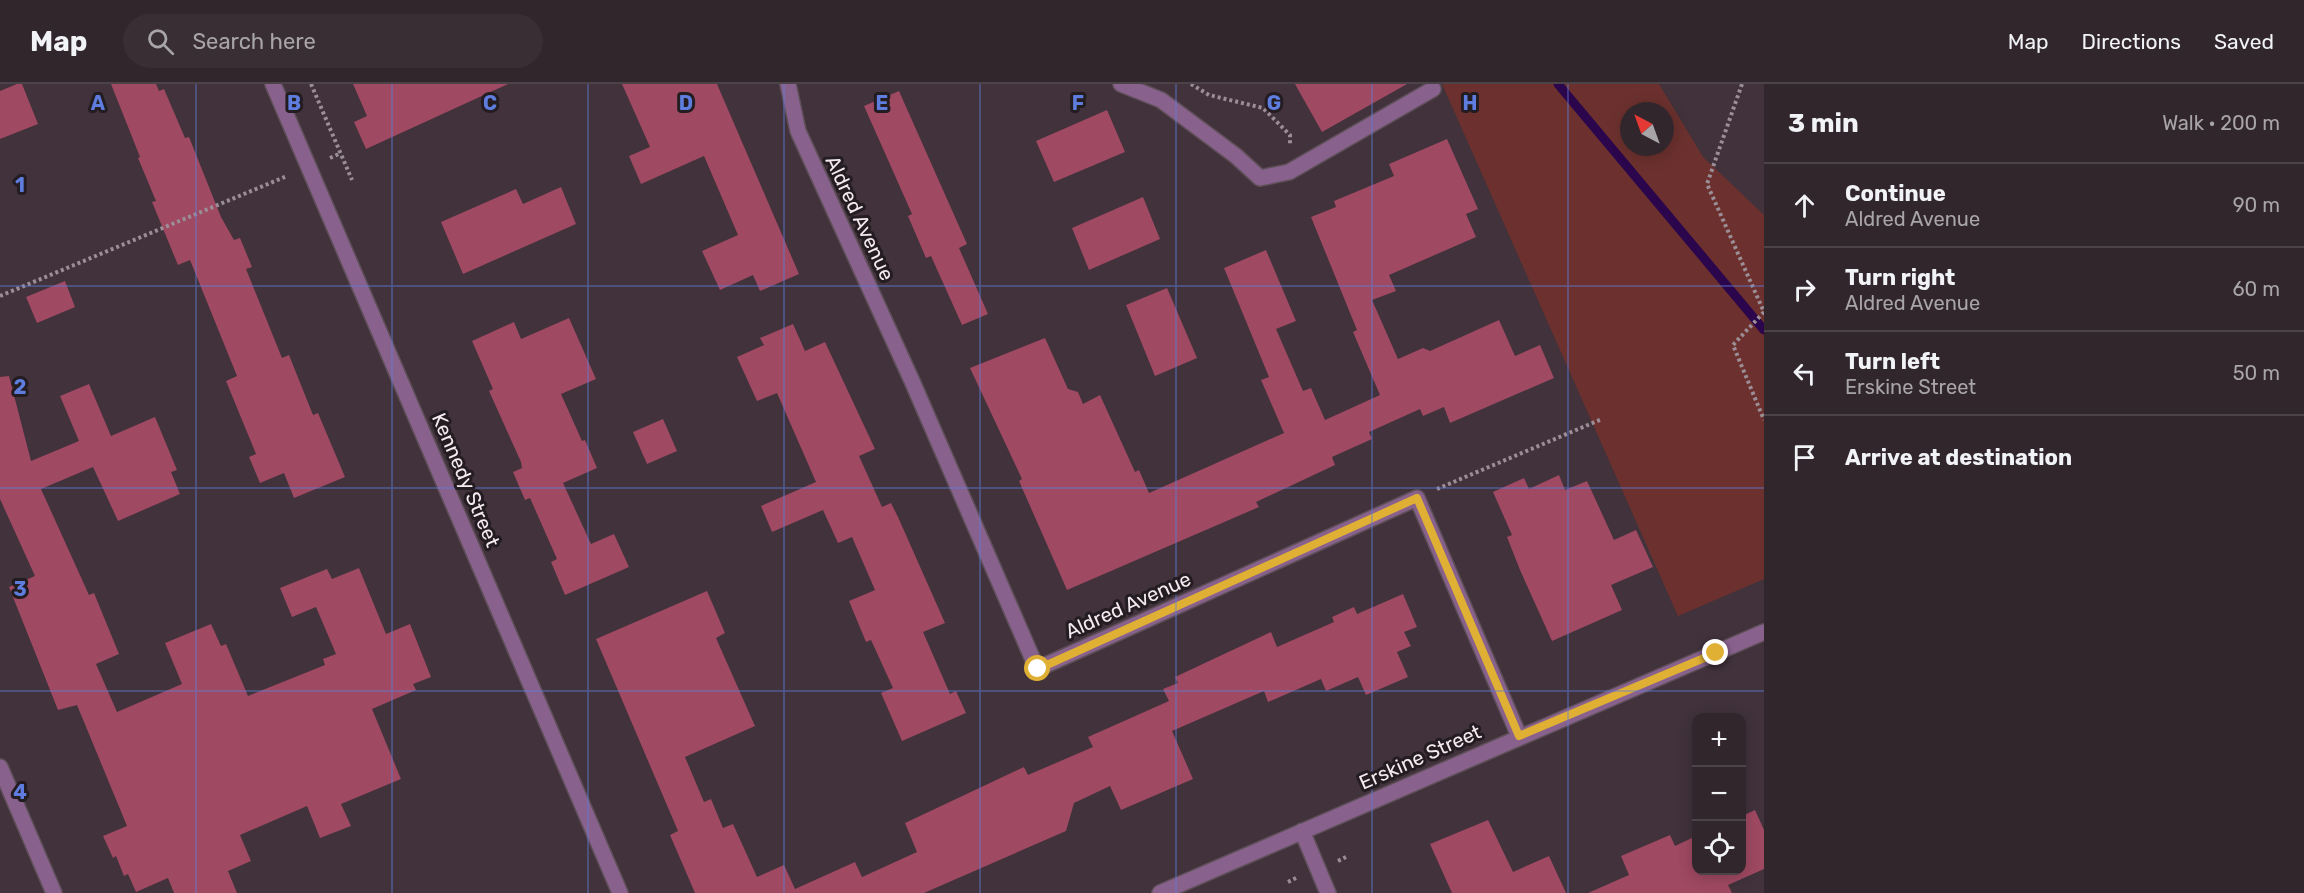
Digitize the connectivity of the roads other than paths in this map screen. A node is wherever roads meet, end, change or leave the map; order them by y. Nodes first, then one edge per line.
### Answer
1 (273, 84) edge
2 (788, 84) edge
3 (1121, 84) edge
4 (1433, 89) dead end
5 (1764, 632) edge
6 (1519, 736) junction
7 (0, 767) edge
8 (1302, 831) junction
9 (54, 893) edge
10 (620, 893) edge
11 (1160, 893) edge
12 (1328, 893) edge

1 - 10 street, Kennedy Street
2 - 6 street, Aldred Avenue
3 - 4 street
5 - 6 street, Erskine Street
6 - 8 street, Erskine Street
7 - 9 street
8 - 11 street, Erskine Street
8 - 12 street

